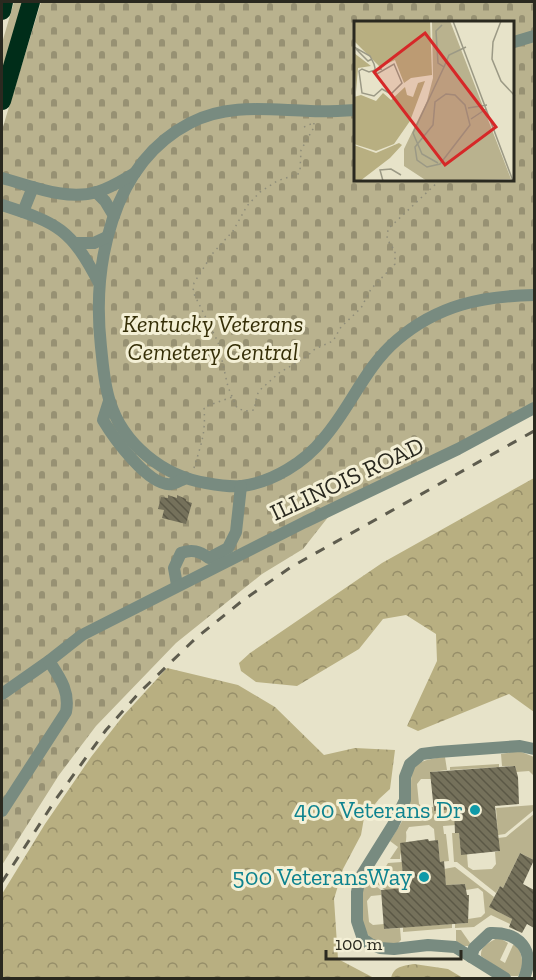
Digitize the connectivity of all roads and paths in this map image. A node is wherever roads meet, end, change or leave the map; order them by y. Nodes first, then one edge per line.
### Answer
1 (4, 2) edge
2 (31, 2) edge
3 (2, 11) edge
4 (534, 36) edge
5 (515, 41) edge
6 (2, 101) edge
7 (354, 110) edge
8 (314, 123) dead end
9 (136, 173) junction
10 (2, 178) edge
11 (438, 182) edge
12 (33, 187) junction
13 (96, 192) junction
14 (2, 205) edge
15 (23, 212) junction
16 (114, 216) junction
17 (107, 237) junction
18 (75, 243) junction
19 (99, 284) junction
20 (534, 295) edge
21 (232, 397) junction
22 (534, 408) edge
23 (190, 480) junction
24 (241, 486) junction
25 (177, 585) junction
26 (49, 661) junction
27 (2, 694) edge
28 (534, 749) edge
29 (2, 811) edge
30 (471, 957) junction
31 (505, 978) edge
32 (524, 978) edge

1 - 3 highway
2 - 6 highway
4 - 5 street
7 - 9 street
8 - 21 path
9 - 13 street
9 - 16 street
10 - 12 street
11 - 21 path
12 - 13 street
12 - 15 street
13 - 16 street
14 - 15 street
15 - 18 street
16 - 17 street
17 - 18 street
17 - 19 street
18 - 19 street
19 - 23 street
20 - 24 street
21 - 23 path
22 - 25 street, ILLINOIS ROAD
23 - 24 street
24 - 25 street
25 - 26 street, ILLINOIS ROAD
26 - 27 street, ILLINOIS ROAD
26 - 29 street
28 - 30 street
30 - 31 street
30 - 32 street

